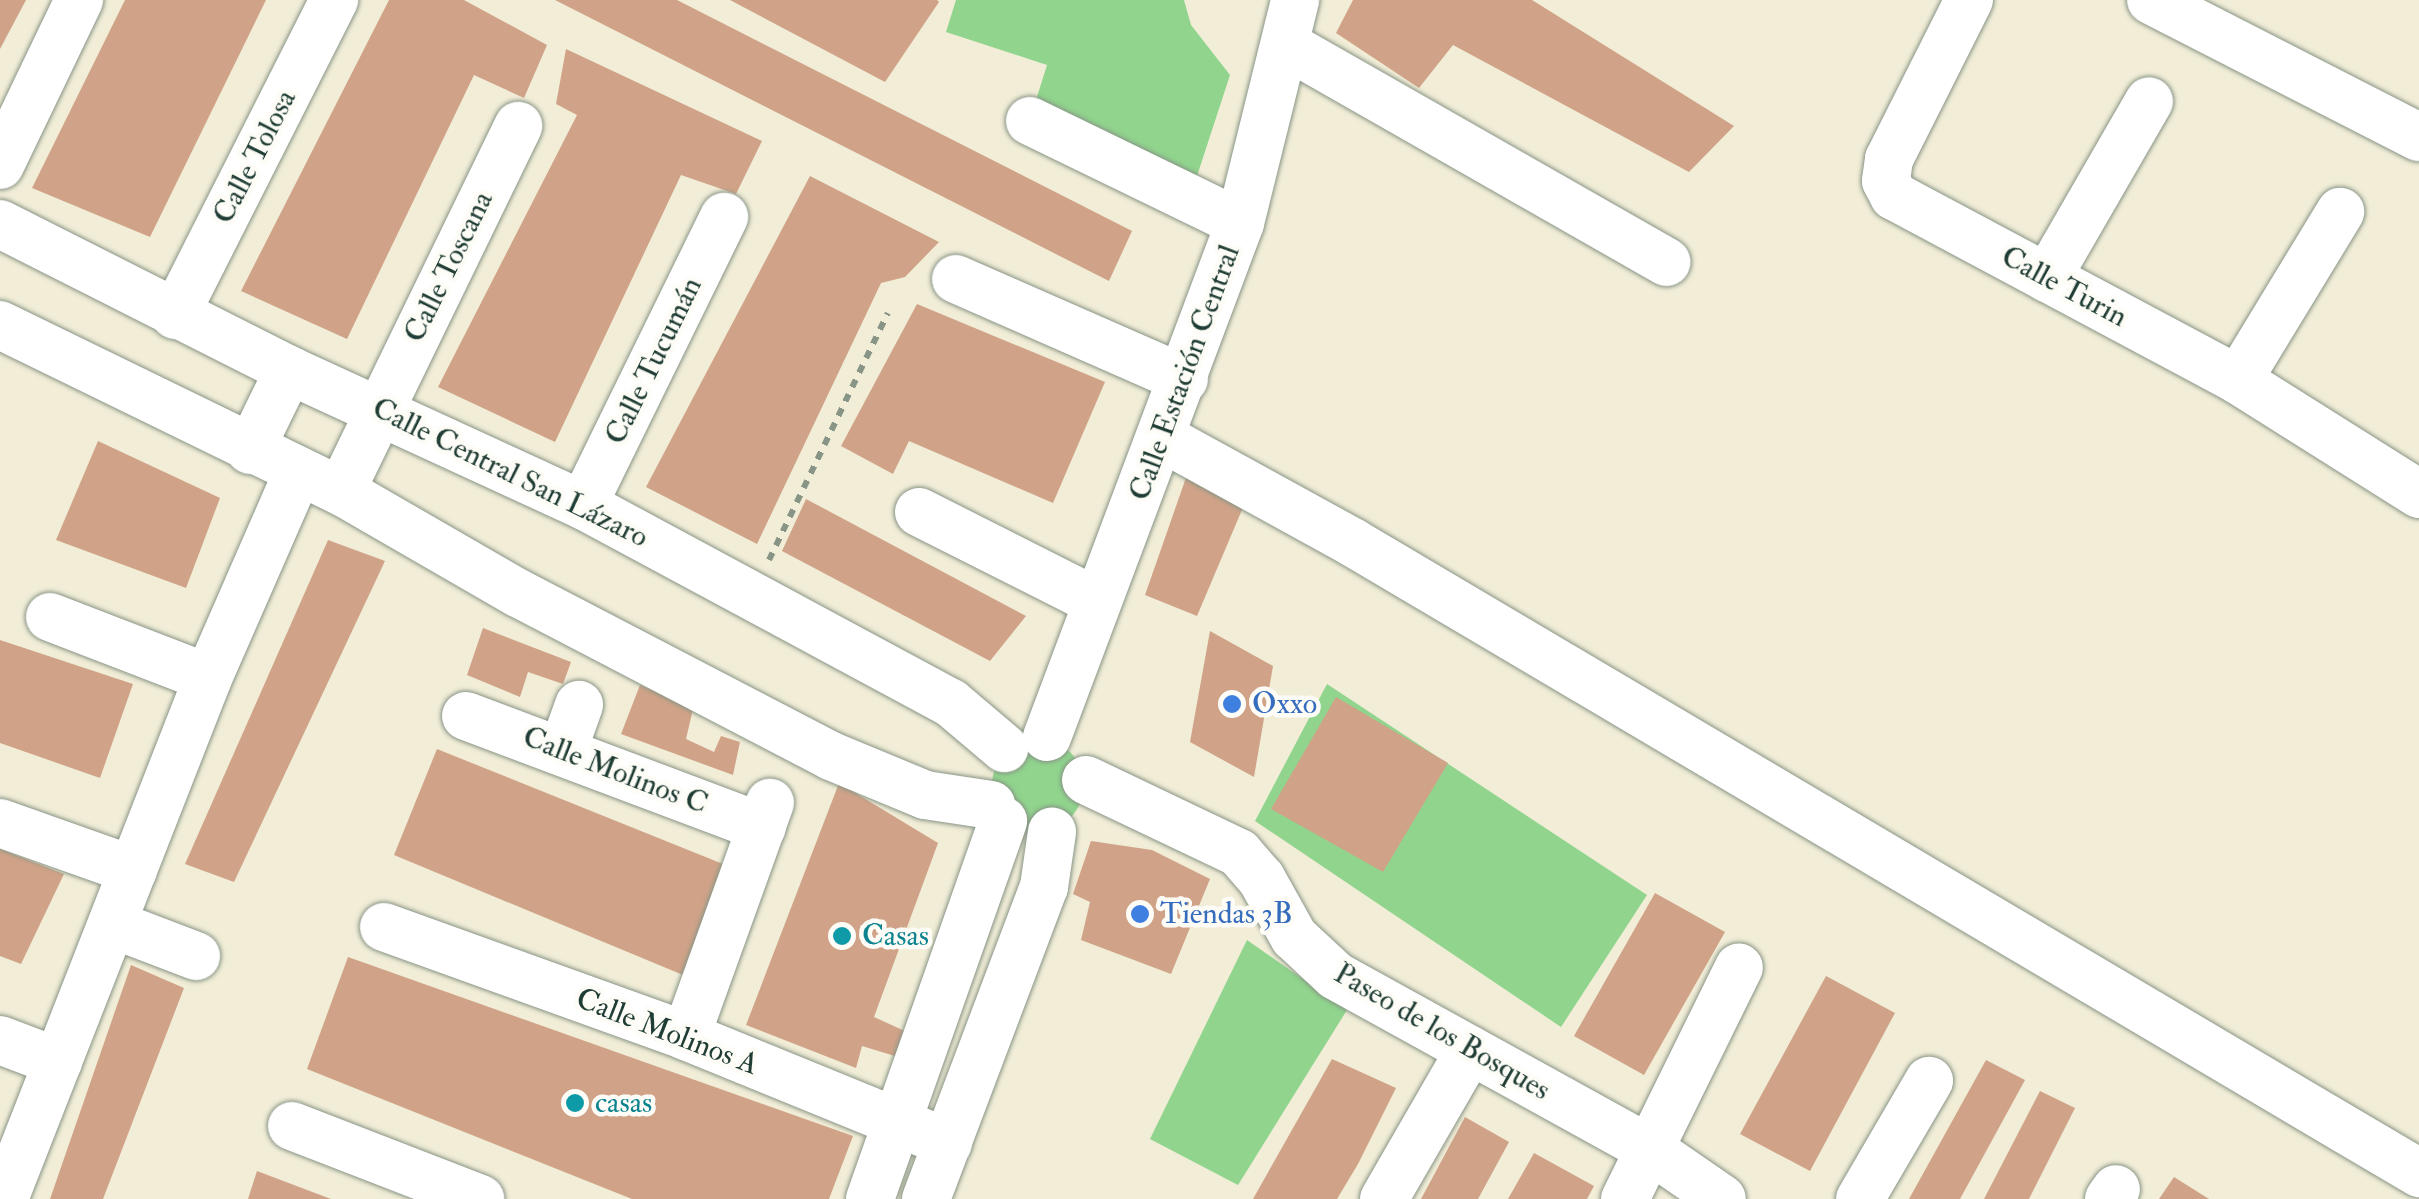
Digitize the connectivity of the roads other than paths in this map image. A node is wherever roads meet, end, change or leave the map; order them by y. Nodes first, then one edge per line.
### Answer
1 (79, 0) edge
2 (334, 0) edge
3 (1970, 0) edge
4 (2151, 0) edge
5 (1291, 23) edge
6 (2149, 101) dead end
7 (1030, 121) dead end
8 (518, 126) dead end
9 (2419, 137) edge
10 (0, 166) edge
11 (2340, 212) dead end
12 (724, 216) dead end
13 (1240, 223) junction
14 (0, 224) edge
15 (1667, 262) dead end
16 (2047, 278) junction
17 (956, 280) dead end
18 (175, 315) junction
19 (0, 325) edge
20 (288, 370) junction
21 (1184, 380) junction
22 (2238, 380) junction
23 (380, 408) junction
24 (1163, 438) junction
25 (250, 450) junction
26 (298, 472) junction
27 (2413, 477) edge
28 (341, 491) junction
29 (583, 505) junction
30 (919, 512) dead end
31 (1097, 602) junction
32 (50, 617) dead end
33 (208, 678) junction
34 (578, 705) dead end
35 (466, 716) dead end
36 (1026, 743) junction
37 (563, 750) junction
38 (1086, 780) junction
39 (997, 813) junction
40 (0, 823) edge
41 (1052, 832) junction
42 (133, 870) junction
43 (112, 924) junction
44 (384, 927) dead end
45 (196, 956) dead end
46 (1740, 967) dead end
47 (686, 1036) junction
48 (0, 1040) edge
49 (1470, 1050) junction
50 (58, 1062) junction
51 (1930, 1080) dead end
52 (292, 1126) dead end
53 (898, 1126) junction
54 (948, 1143) junction
55 (1650, 1150) junction
56 (2419, 1173) edge
57 (452, 1194) edge
58 (4, 1199) edge
59 (870, 1199) edge
60 (926, 1199) edge
61 (1384, 1199) edge
62 (1625, 1199) edge
63 (1722, 1199) edge
64 (1860, 1199) edge

1 - 10 street
2 - 18 street, Calle Tolosa
3 - 16 street, Calle Turin
4 - 9 street
5 - 13 street, Calle Estación Central
5 - 15 street
6 - 16 street
7 - 13 street
8 - 23 street, Calle Toscana
11 - 22 street
12 - 29 street, Calle Tucumán
13 - 21 street, Calle Estación Central
14 - 18 street, Calle Central San Lázaro
16 - 22 street, Calle Turin
17 - 21 street
18 - 20 street, Calle Central San Lázaro
19 - 25 street
20 - 23 street, Calle Central San Lázaro
20 - 25 street
21 - 24 street, Calle Estación Central
22 - 27 street, Calle Turin
23 - 28 street, Calle Toscana
23 - 29 street, Calle Central San Lázaro
24 - 31 street, Calle Estación Central
24 - 56 street
25 - 26 street
26 - 28 street
26 - 33 street
28 - 39 street
29 - 36 street, Calle Central San Lázaro
30 - 31 street
31 - 36 street, Calle Estación Central
32 - 33 street
33 - 42 street
34 - 37 street
35 - 37 street, Calle Molinos C
36 - 38 street
36 - 39 street
37 - 47 street, Calle Molinos C
38 - 41 street
38 - 49 street, Paseo de los Bosques
39 - 41 street
39 - 53 street
40 - 42 street
41 - 54 street
42 - 43 street
43 - 45 street
43 - 50 street
44 - 47 street, Calle Molinos A
46 - 55 street
47 - 53 street, Calle Molinos A
48 - 50 street
49 - 55 street, Paseo de los Bosques
49 - 61 street
50 - 58 street
51 - 64 street
52 - 57 street
53 - 54 street, Calle Molinos A
53 - 59 street
54 - 60 street
55 - 62 street
55 - 63 street, Paseo de los Bosques

